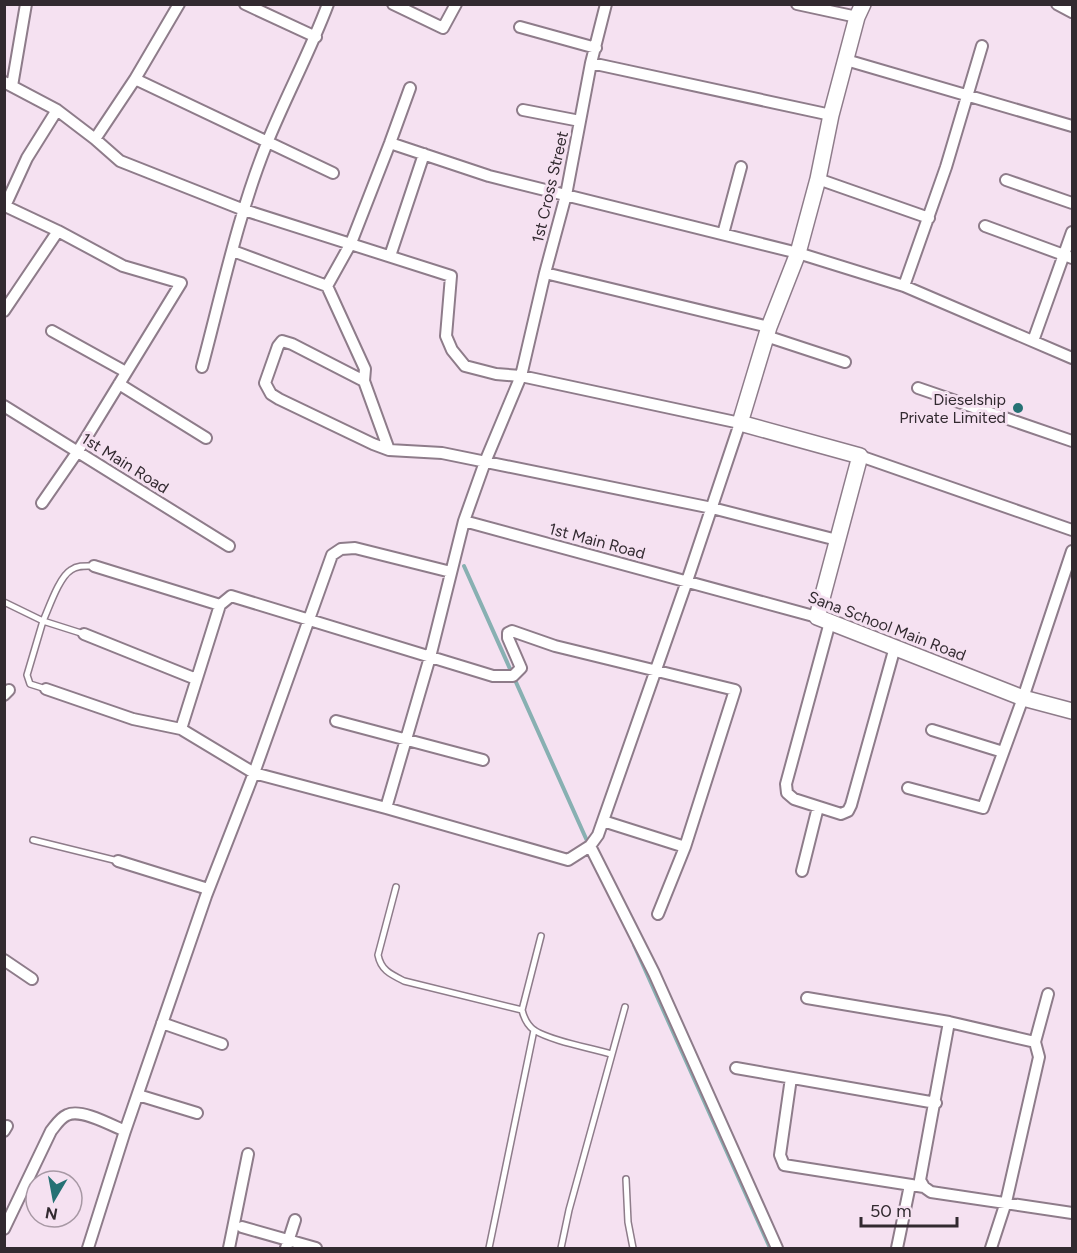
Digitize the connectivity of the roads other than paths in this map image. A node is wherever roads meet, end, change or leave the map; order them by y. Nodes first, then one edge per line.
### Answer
1 (26, 4) edge
2 (179, 4) edge
3 (245, 4) edge
4 (328, 4) edge
5 (393, 4) edge
6 (456, 4) edge
7 (606, 4) edge
8 (797, 4) edge
9 (1057, 4) edge
10 (860, 11) edge
11 (1072, 12) edge
12 (520, 27) dead end
13 (316, 37) junction
14 (982, 46) dead end
15 (596, 48) junction
16 (846, 60) junction
17 (591, 63) junction
18 (135, 79) junction
19 (8, 84) edge
20 (410, 88) dead end
21 (968, 96) junction
22 (57, 110) junction
23 (523, 110) dead end
24 (831, 115) junction
25 (580, 121) junction
26 (1072, 126) edge
27 (95, 139) junction
28 (267, 142) junction
29 (390, 143) junction
30 (424, 154) junction
31 (741, 167) dead end
32 (333, 173) dead end
33 (818, 179) junction
34 (1006, 180) dead end
35 (566, 195) junction
36 (1072, 203) edge
37 (244, 210) junction
38 (929, 218) junction
39 (985, 226) dead end
40 (58, 231) junction
41 (1072, 232) edge
42 (723, 234) junction
43 (351, 243) junction
44 (233, 251) junction
45 (798, 253) junction
46 (390, 256) junction
47 (1068, 256) edge
48 (545, 273) junction
49 (327, 286) junction
50 (904, 286) junction
51 (4, 311) edge
52 (52, 331) dead end
53 (767, 332) junction
54 (1033, 341) junction
55 (1072, 358) edge
56 (845, 362) dead end
57 (202, 367) dead end
58 (126, 372) junction
59 (521, 376) junction
60 (363, 381) junction
61 (119, 384) junction
62 (918, 388) dead end
63 (4, 406) edge
64 (740, 423) junction
65 (206, 438) dead end
66 (1072, 441) edge
67 (389, 450) junction
68 (78, 451) junction
69 (860, 456) junction
70 (485, 462) junction
71 (42, 503) dead end
72 (712, 508) junction
73 (464, 521) junction
74 (1072, 530) edge
75 (837, 540) junction
76 (229, 546) dead end
77 (1072, 551) edge
78 (94, 566) joint
79 (451, 572) junction
80 (687, 582) junction
81 (4, 602) edge
82 (220, 605) junction
83 (308, 619) junction
84 (824, 620) junction
85 (43, 621) junction
86 (84, 634) joint
87 (894, 647) junction
88 (430, 657) junction
89 (656, 671) junction
90 (196, 679) junction
91 (46, 689) joint
92 (1023, 698) junction
93 (1072, 711) edge
94 (336, 721) dead end
95 (181, 729) junction
96 (932, 730) dead end
97 (405, 739) junction
98 (1003, 752) junction
99 (483, 760) dead end
100 (254, 773) junction
101 (908, 788) dead end
102 (818, 807) junction
103 (386, 808) junction
104 (603, 821) junction
105 (33, 840) dead end
106 (590, 846) junction
107 (685, 847) junction
108 (118, 861) joint
109 (802, 871) dead end
110 (396, 887) dead end
111 (208, 889) junction
112 (658, 914) dead end
113 (541, 936) dead end
114 (4, 960) edge
115 (32, 979) dead end
116 (1048, 993) dead end
117 (807, 998) dead end
118 (625, 1007) dead end
119 (522, 1010) junction
120 (949, 1022) junction
121 (162, 1023) junction
122 (534, 1030) junction
123 (1035, 1042) junction
124 (222, 1044) dead end
125 (611, 1054) junction
126 (736, 1068) dead end
127 (791, 1078) junction
128 (138, 1095) junction
129 (936, 1103) junction
130 (197, 1113) dead end
131 (125, 1131) junction
132 (248, 1154) dead end
133 (626, 1179) dead end
134 (910, 1185) junction
135 (924, 1187) junction
136 (1006, 1202) junction
137 (1072, 1213) edge
138 (295, 1220) dead end
139 (242, 1227) dead end
140 (4, 1229) edge
141 (287, 1244) edge
142 (88, 1248) edge
143 (229, 1248) edge
144 (316, 1248) edge
145 (489, 1248) edge
146 (561, 1248) edge
147 (633, 1248) edge
148 (777, 1248) edge
149 (897, 1248) edge
150 (991, 1248) edge

1 - 19 street
2 - 18 street
3 - 13 street
4 - 13 street
5 - 6 street
7 - 15 street, 1st Cross Street
8 - 10 street
9 - 11 street
10 - 16 street
12 - 15 street
13 - 28 street
14 - 21 street
15 - 17 street, 1st Cross Street
16 - 21 street
16 - 24 street
17 - 24 street
17 - 25 street, 1st Cross Street
18 - 27 street
18 - 28 street
19 - 22 street
20 - 29 street
21 - 26 street
21 - 38 street
22 - 27 street
22 - 40 street
23 - 25 street
24 - 33 street
25 - 35 street, 1st Cross Street
27 - 37 street
28 - 32 street
28 - 37 street
29 - 30 street
29 - 43 street
30 - 35 street
30 - 46 street
31 - 42 street
33 - 38 street
33 - 45 street
34 - 36 street
35 - 42 street
35 - 48 street, 1st Cross Street
37 - 43 street
37 - 44 street
38 - 50 street
39 - 47 street
40 - 51 street
40 - 58 street
41 - 47 street
42 - 45 street
43 - 46 street
43 - 49 street
44 - 49 street
44 - 57 street
45 - 50 street
45 - 53 street
46 - 59 street
47 - 54 street
48 - 53 street
48 - 59 street, 1st Cross Street
49 - 60 street
50 - 54 street
52 - 58 street
53 - 56 street
53 - 64 street
54 - 55 street
58 - 61 street
59 - 64 street
59 - 70 street, 1st Cross Street
60 - 67 street
60 - 67 street
61 - 65 street
61 - 68 street
62 - 66 street
63 - 68 street, 1st Main Road
64 - 69 street
64 - 72 street
67 - 70 street
68 - 71 street
68 - 76 street, 1st Main Road
69 - 74 street
69 - 75 street
70 - 72 street
70 - 73 street, 1st Cross Street
72 - 75 street
72 - 80 street
73 - 79 street, 1st Cross Street
73 - 80 street, 1st Main Road
75 - 84 street
77 - 92 street
78 - 82 street
78 - 85 lane
79 - 83 street
79 - 88 street, 1st Cross Street
80 - 84 street, Sana School Main Road
80 - 89 street
81 - 85 lane
82 - 83 street
82 - 90 street
83 - 88 street
83 - 100 street
84 - 87 street, Sana School Main Road
84 - 102 street
85 - 86 lane
85 - 91 lane
86 - 90 street
87 - 92 street, Sana School Main Road
87 - 102 street
88 - 89 street
88 - 97 street, 1st Cross Street
89 - 104 street
89 - 107 street
90 - 95 street
91 - 95 street
92 - 93 street, Sana School Main Road
92 - 98 street
94 - 97 street
95 - 100 street
96 - 98 street
97 - 99 street
97 - 103 street, 1st Cross Street
98 - 101 street
100 - 103 street
100 - 111 street
102 - 109 street
103 - 106 street
104 - 106 street
104 - 107 street
105 - 108 lane
106 - 148 street
107 - 112 street
108 - 111 street
110 - 119 lane
111 - 121 street
113 - 119 lane
114 - 115 street
116 - 123 street
117 - 120 street
118 - 125 lane
119 - 122 lane
120 - 123 street
120 - 129 street
121 - 124 street
121 - 128 street
122 - 125 lane
122 - 145 lane
123 - 136 street
125 - 146 lane
126 - 127 street
127 - 129 street
127 - 134 street
128 - 130 street
128 - 131 street
129 - 135 street
131 - 140 street
131 - 142 street
132 - 143 street
133 - 147 lane
134 - 135 street
134 - 149 street
135 - 136 street
136 - 137 street
136 - 150 street
138 - 141 street
139 - 141 street
141 - 144 street

